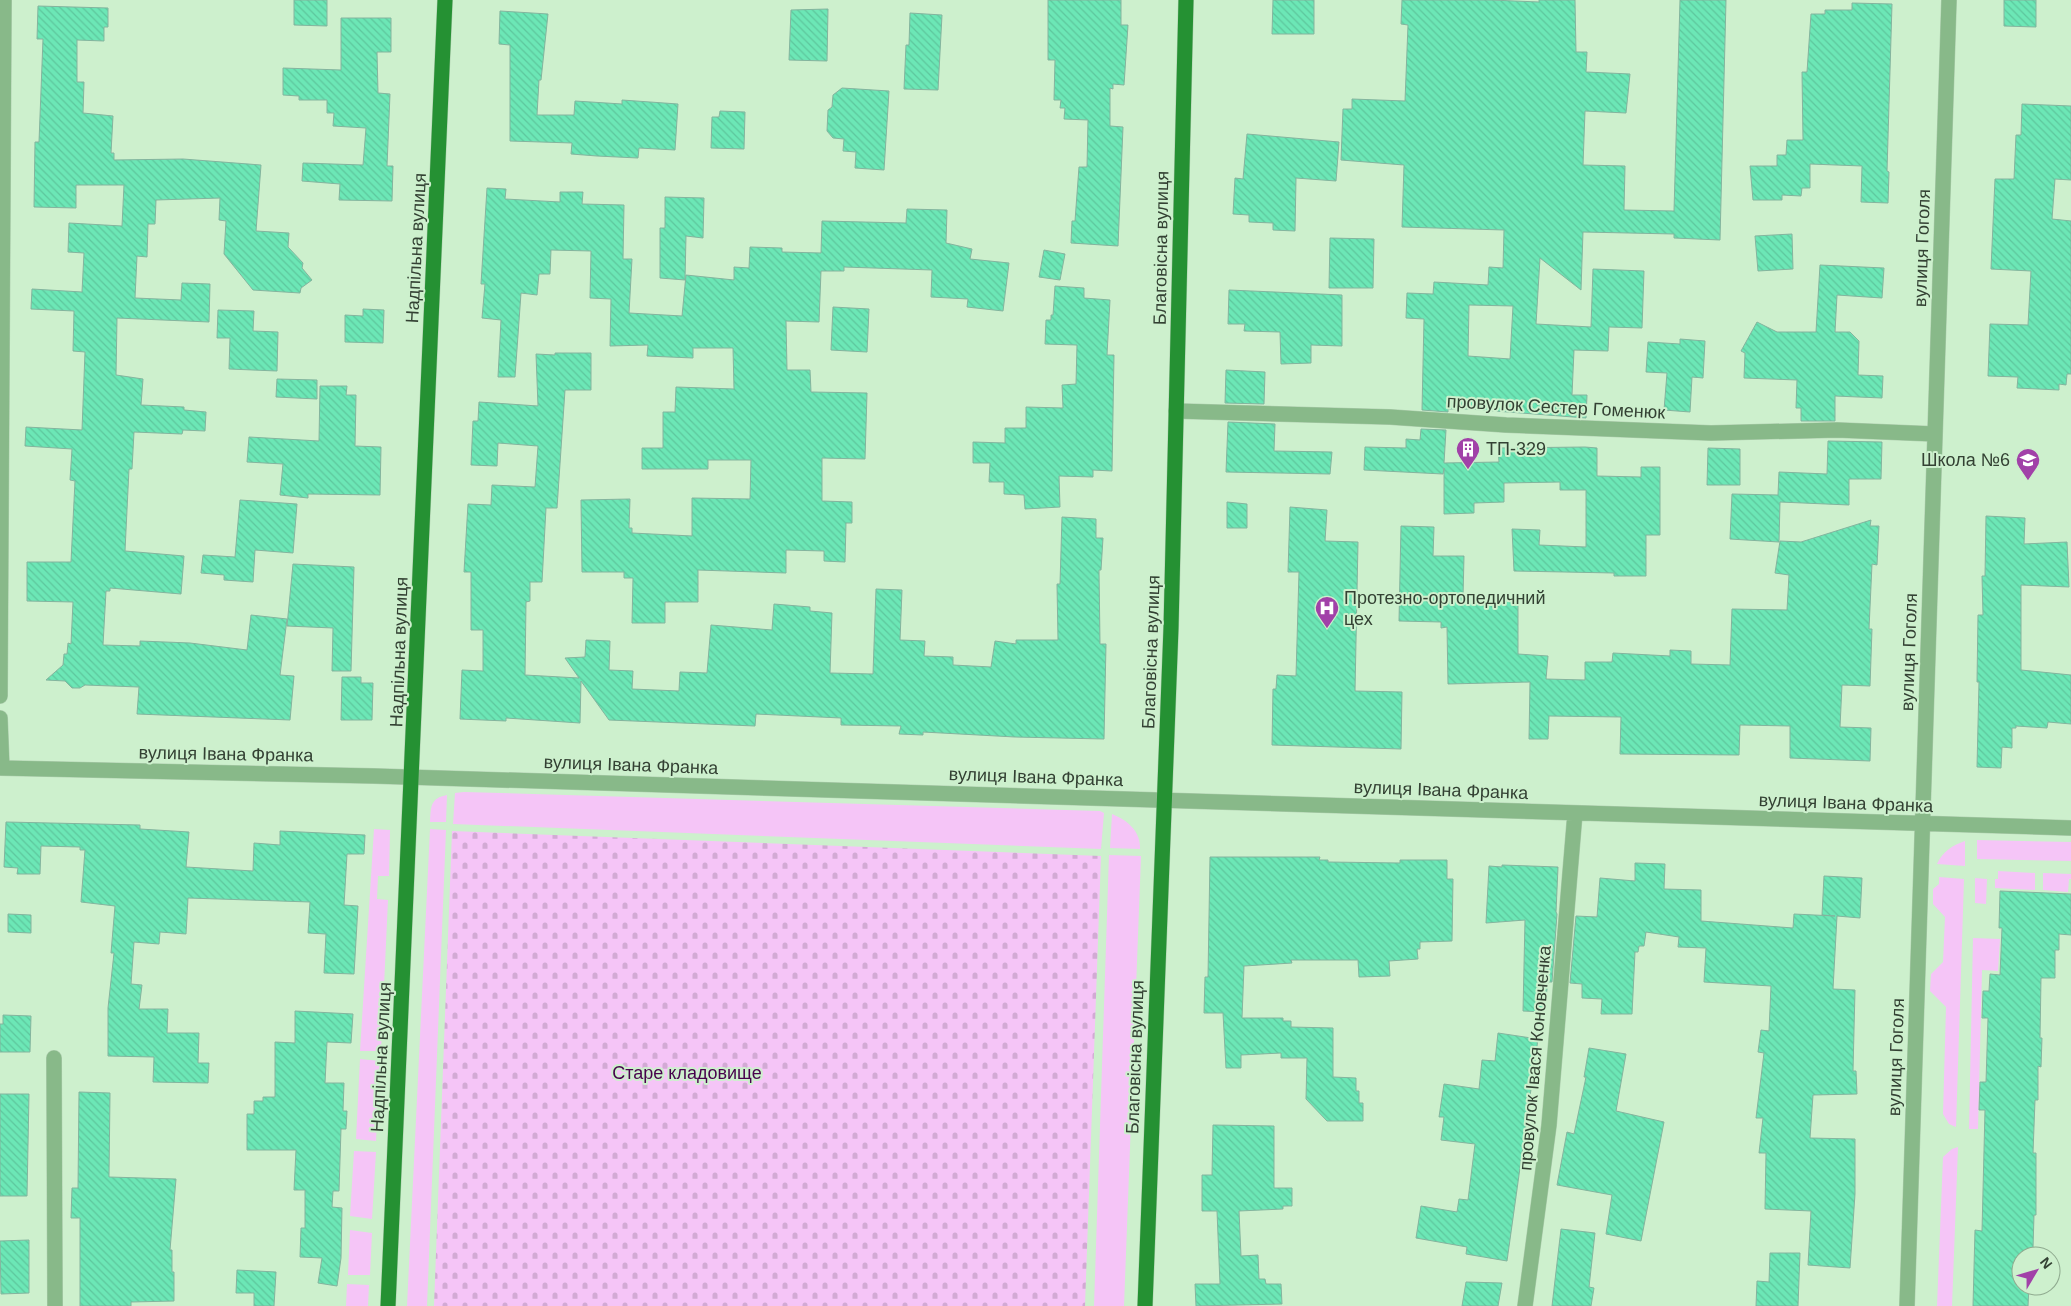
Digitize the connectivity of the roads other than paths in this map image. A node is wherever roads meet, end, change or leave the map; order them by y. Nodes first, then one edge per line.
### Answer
1 (4, 0) edge
2 (445, 0) edge
3 (1186, 0) edge
4 (1949, 0) edge
5 (1176, 411) junction
6 (1935, 434) junction
7 (0, 696) edge
8 (0, 718) edge
9 (1, 768) edge
10 (412, 778) junction
11 (1164, 801) junction
12 (1575, 813) junction
13 (1922, 824) junction
14 (2071, 828) edge
15 (54, 1058) dead end
16 (55, 1306) edge
17 (388, 1306) edge
18 (1145, 1306) edge
19 (1525, 1306) edge
20 (1907, 1306) edge

1 - 7 street
2 - 10 main road, Надпільна вулиця
3 - 5 main road, Благовісна вулиця
4 - 6 street, вулиця Гоголя
5 - 6 street, провулок Сестер Гоменюк
5 - 11 main road, Благовісна вулиця
6 - 13 street, вулиця Гоголя
8 - 9 street
9 - 10 street, вулиця Івана Франка
10 - 11 street, вулиця Івана Франка
10 - 17 main road, Надпільна вулиця
11 - 12 street, вулиця Івана Франка
11 - 18 main road, Благовісна вулиця
12 - 13 street, вулиця Івана Франка
12 - 19 street, провулок Івася Коновченка
13 - 14 street, вулиця Івана Франка
13 - 20 street, вулиця Гоголя
15 - 16 street

